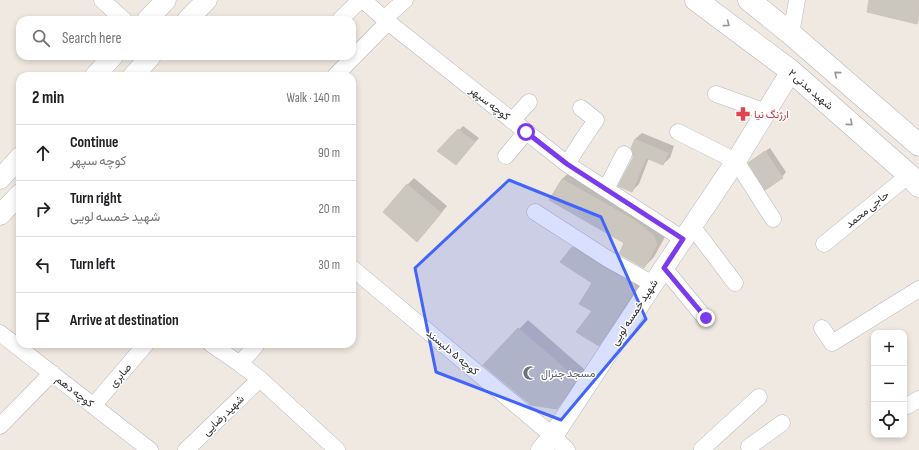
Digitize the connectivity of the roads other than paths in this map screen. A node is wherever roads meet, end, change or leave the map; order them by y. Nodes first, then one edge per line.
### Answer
1 (102, 0) edge
2 (166, 0) edge
3 (207, 0) edge
4 (362, 0) edge
5 (405, 0) edge
6 (696, 0) edge
7 (749, 0) edge
8 (797, 0) edge
9 (120, 16) edge
10 (151, 16) edge
11 (191, 16) edge
12 (344, 16) edge
13 (386, 21) junction
14 (791, 34) junction
15 (356, 53) edge
16 (109, 60) edge
17 (147, 60) edge
18 (350, 60) edge
19 (99, 72) edge
20 (137, 72) edge
21 (339, 72) edge
22 (791, 72) junction
23 (716, 94) dead end
24 (529, 102) dead end
25 (582, 108) dead end
26 (766, 112) junction
27 (512, 120) junction
28 (526, 132) junction
29 (678, 132) dead end
30 (919, 145) edge
31 (624, 154) dead end
32 (506, 156) dead end
33 (16, 161) edge
34 (736, 161) junction
35 (567, 164) junction
36 (913, 178) edge
37 (0, 179) edge
38 (606, 189) junction
39 (16, 198) edge
40 (535, 212) dead end
41 (0, 215) edge
42 (773, 219) dead end
43 (688, 233) junction
44 (824, 244) dead end
45 (356, 272) edge
46 (658, 276) junction
47 (735, 283) dead end
48 (919, 289) edge
49 (706, 318) dead end
50 (822, 328) dead end
51 (0, 333) edge
52 (16, 345) edge
53 (20, 348) edge
54 (143, 348) edge
55 (217, 348) edge
56 (254, 348) edge
57 (240, 364) junction
58 (52, 373) junction
59 (260, 379) junction
60 (759, 397) dead end
61 (93, 406) junction
62 (782, 424) dead end
63 (0, 426) edge
64 (547, 443) edge
65 (749, 447) dead end
66 (702, 449) dead end
67 (150, 450) edge
68 (186, 450) edge
69 (337, 450) edge
70 (567, 450) edge

1 - 9 street
2 - 10 street
3 - 11 street
4 - 12 street
4 - 13 street, کوچه سپهر
5 - 13 street
6 -> 22 main road, شهید مدنی ۲
7 - 14 main road
8 - 14 street
13 - 15 street
13 - 27 street, کوچه سپهر
30 -> 14 main road
16 - 19 street
17 - 20 street
18 - 21 street
22 - 26 street, شهید خمسه لویی
22 -> 36 main road, شهید مدنی ۲
23 - 26 street
24 - 27 street
25 - 35 street
26 - 34 street, شهید خمسه لویی
27 - 28 street, کوچه سپهر
28 - 32 street
28 - 35 street, کوچه سپهر
29 - 34 street
31 - 38 street
33 - 37 street
34 - 42 street
34 - 43 street, شهید خمسه لویی
35 - 38 street, کوچه سپهر
36 - 44 street, حاجی محمد
38 - 43 street, کوچه سپهر
39 - 41 street
40 - 46 street
43 - 46 street, شهید خمسه لویی
43 - 47 street, کوچه سپهر
45 - 64 street, کوچه ۵ دلپسند
46 - 49 street
46 - 64 street, شهید خمسه لویی
48 - 50 street
51 - 52 street, کوچه دهم
53 - 58 street, کوچه دهم
54 - 61 street, صابری
55 - 57 street
56 - 57 street
57 - 59 street
58 - 61 street, کوچه دهم
58 - 63 street
59 - 68 street, شهید رضایی
59 - 69 street
60 - 66 street
61 - 67 street, کوچه دهم
62 - 65 street
64 - 70 street, کوچه ۵ دلپسند

